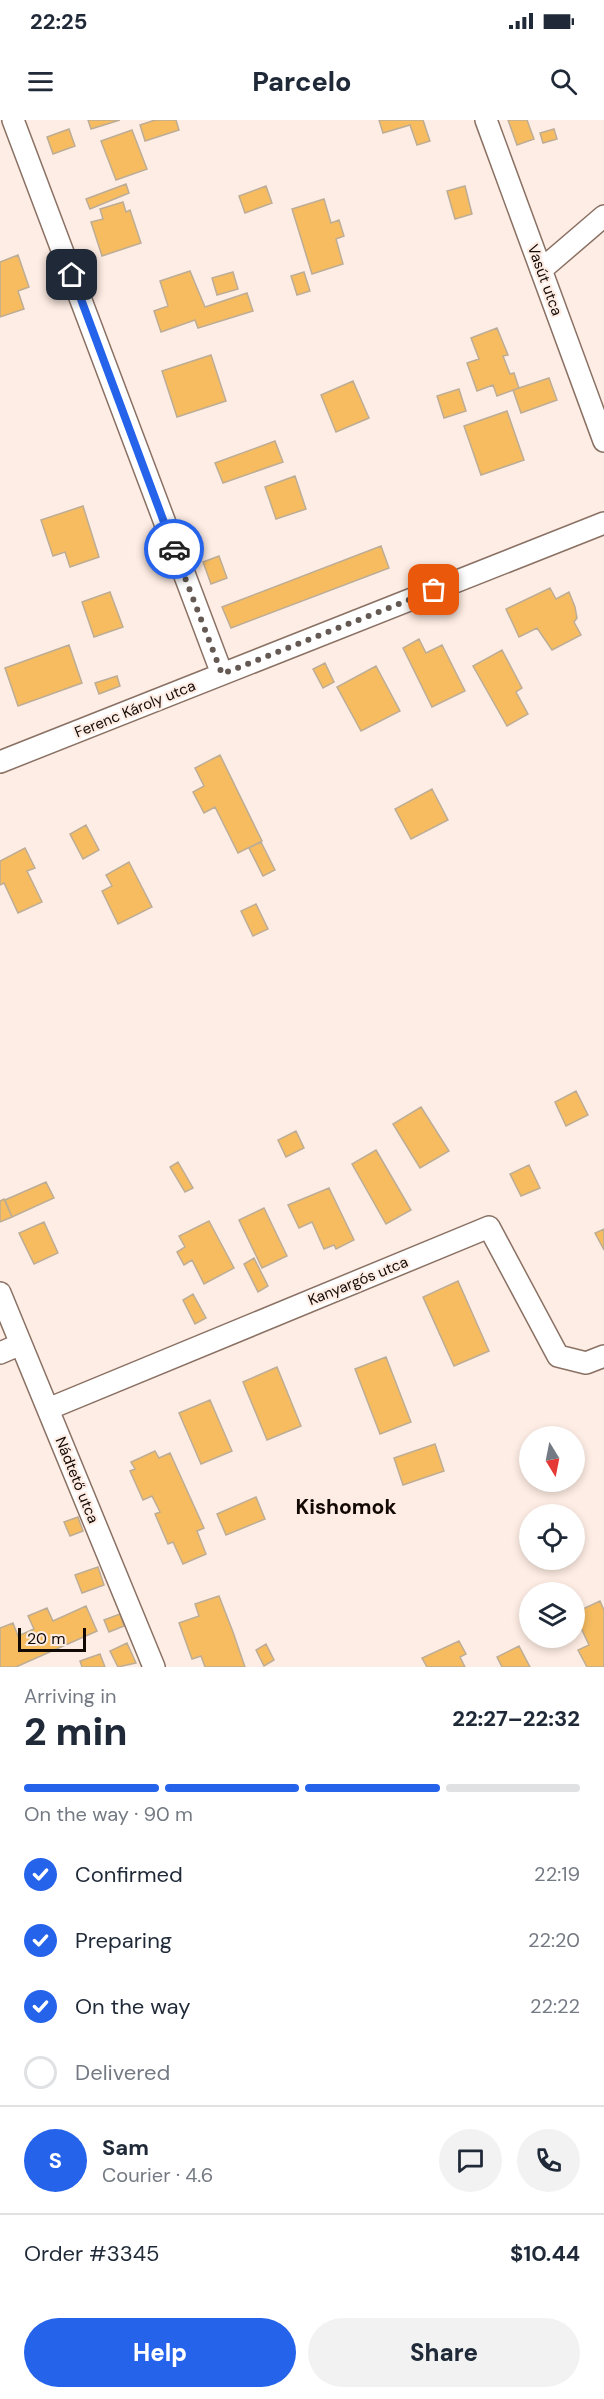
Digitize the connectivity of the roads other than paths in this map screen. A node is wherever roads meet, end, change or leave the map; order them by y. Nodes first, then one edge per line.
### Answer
1 (13, 120) edge
2 (486, 120) edge
3 (604, 216) edge
4 (541, 270) junction
5 (604, 441) edge
6 (604, 523) edge
7 (222, 674) junction
8 (0, 762) edge
9 (0, 1293) edge
10 (21, 1344) junction
11 (0, 1353) edge
12 (604, 1356) edge
13 (48, 1409) junction
14 (154, 1667) edge

1 - 7 street
2 - 4 street, Vasút utca
3 - 4 street
4 - 5 street, Vasút utca
6 - 7 street, Ferenc Károly utca
7 - 8 street, Ferenc Károly utca
9 - 10 street, Nádtető utca
10 - 11 street
10 - 13 street, Nádtető utca
12 - 13 street, Kanyargós utca
13 - 14 street, Nádtető utca

